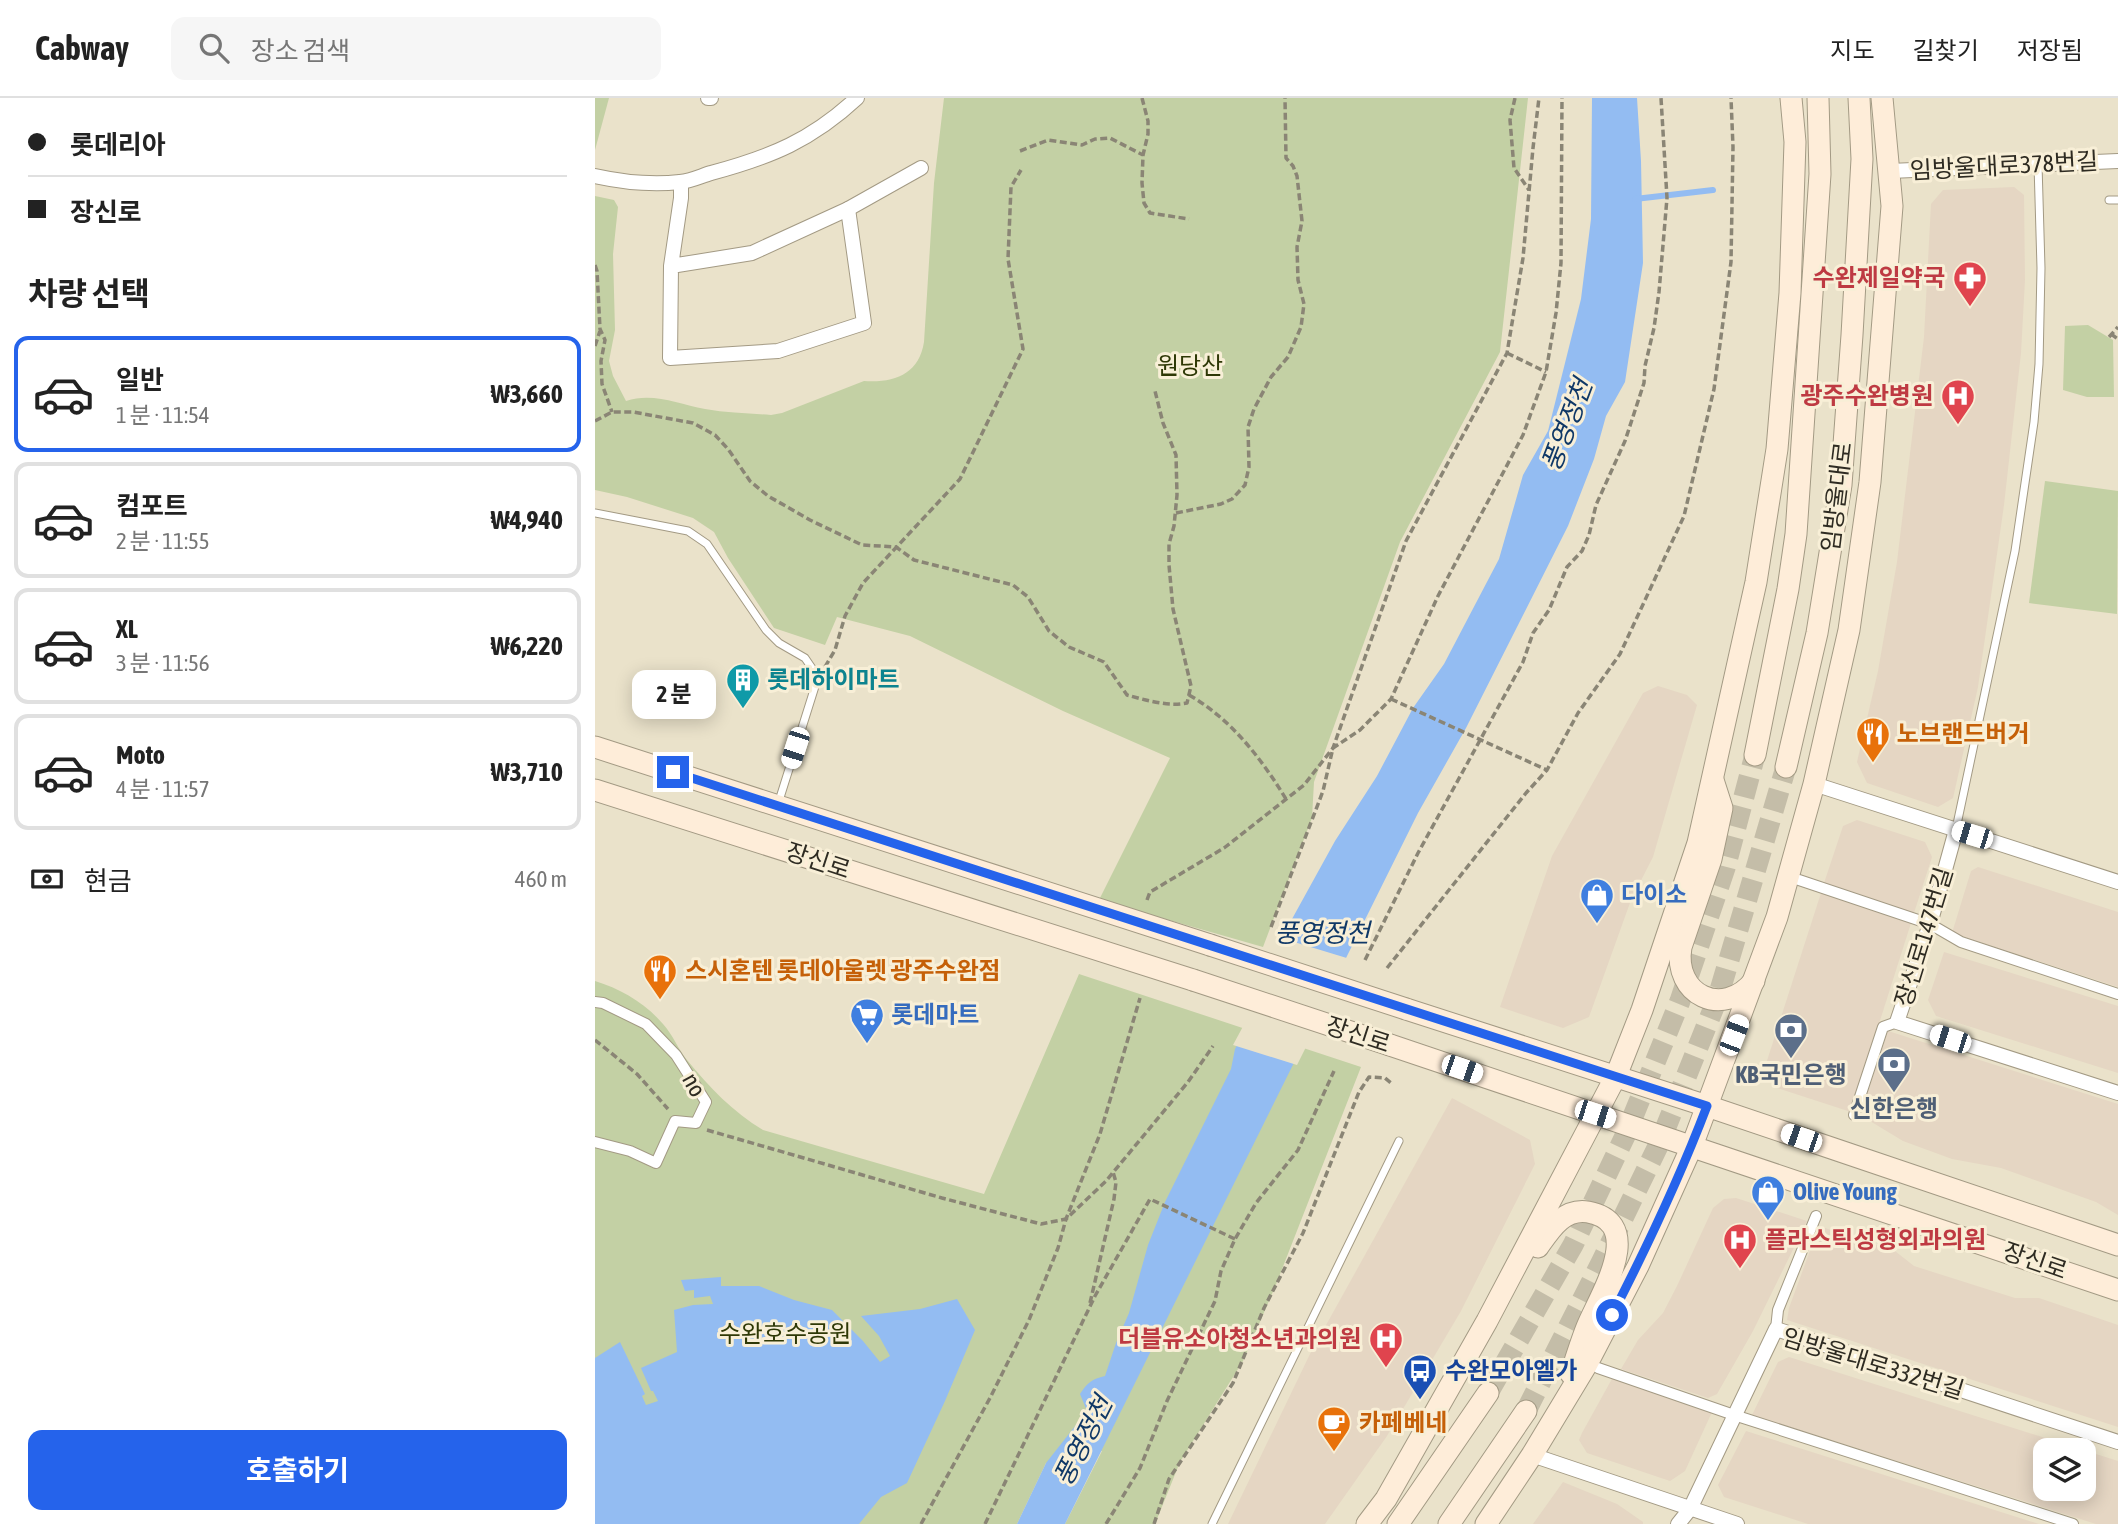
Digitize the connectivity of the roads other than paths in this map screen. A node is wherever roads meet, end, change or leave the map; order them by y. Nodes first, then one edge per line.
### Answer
1 (857, 98) edge
2 (1791, 98) edge
3 (1818, 98) edge
4 (1859, 98) edge
5 (1882, 98) edge
6 (2118, 161) edge
7 (2038, 164) junction
8 (921, 168) dead end
9 (1890, 171) junction
10 (595, 176) edge
11 (681, 182) junction
12 (848, 209) junction
13 (671, 266) junction
14 (595, 513) edge
15 (595, 747) edge
16 (1755, 755) tunnel mouth
17 (1786, 767) tunnel mouth
18 (1713, 780) junction
19 (1814, 785) junction
20 (595, 790) edge
21 (777, 806) junction
22 (1956, 830) junction
23 (1799, 880) dead end
24 (2118, 883) edge
25 (1930, 924) junction
26 (1759, 968) junction
27 (2118, 994) edge
28 (595, 1002) edge
29 (1897, 1023) junction
30 (1616, 1076) junction
31 (2118, 1093) edge
32 (1707, 1106) junction
33 (1595, 1114) junction
34 (1854, 1115) dead end
35 (1399, 1141) dead end
36 (595, 1142) edge
37 (1692, 1146) junction
38 (1816, 1216) dead end
39 (2118, 1245) edge
40 (2118, 1290) edge
41 (1487, 1321) junction
42 (1776, 1329) junction
43 (1598, 1368) dead end
44 (1487, 1393) tunnel mouth
45 (1563, 1403) junction
46 (1525, 1411) tunnel mouth
47 (1734, 1415) junction
48 (2118, 1441) edge
49 (1532, 1455) junction
50 (1690, 1509) junction
51 (1212, 1524) edge
52 (1367, 1524) edge
53 (1398, 1524) edge
54 (1449, 1524) edge
55 (1486, 1524) edge
56 (1678, 1524) edge
57 (1737, 1524) edge
58 (2073, 1524) edge

1 - 11 street
2 - 18 main road
3 - 16 main road, 임방울대로
4 - 17 main road, 임방울대로
5 - 9 main road
6 - 7 street, 임방울대로378번길
7 - 9 street, 임방울대로378번길
7 - 22 lane
8 - 12 street
9 - 19 main road
10 - 11 street
11 - 13 street
12 - 13 street
12 - 13 street
14 - 21 lane
15 - 21 main road, 장신로
18 - 26 main road
18 - 30 main road
19 - 22 street
19 - 26 main road
20 - 33 main road, 장신로, bridge
21 - 30 main road, 장신로, bridge
22 - 24 street
22 - 25 street, 장신로147번길
23 - 25 street
25 - 27 street
25 - 29 street, 장신로147번길
26 - 32 main road
28 - 36 street, no
29 - 31 street, 장신로147번길
29 - 34 street
30 - 32 main road, 장신로
30 - 33 main road
32 - 37 main road
32 - 39 main road, 장신로
33 - 37 main road, 장신로
33 - 41 main road
35 - 51 lane
37 - 40 main road, 장신로
37 - 45 main road
38 - 42 street
41 - 45 main road
41 - 52 main road
42 - 47 street, 임방울대로332번길
42 - 48 street, 임방울대로332번길
43 - 47 street
44 - 53 main road
45 - 49 main road
46 - 54 main road
47 - 50 street, 임방울대로332번길
47 - 58 street
49 - 50 street
49 - 55 main road
50 - 56 street, 임방울대로332번길
50 - 57 street

